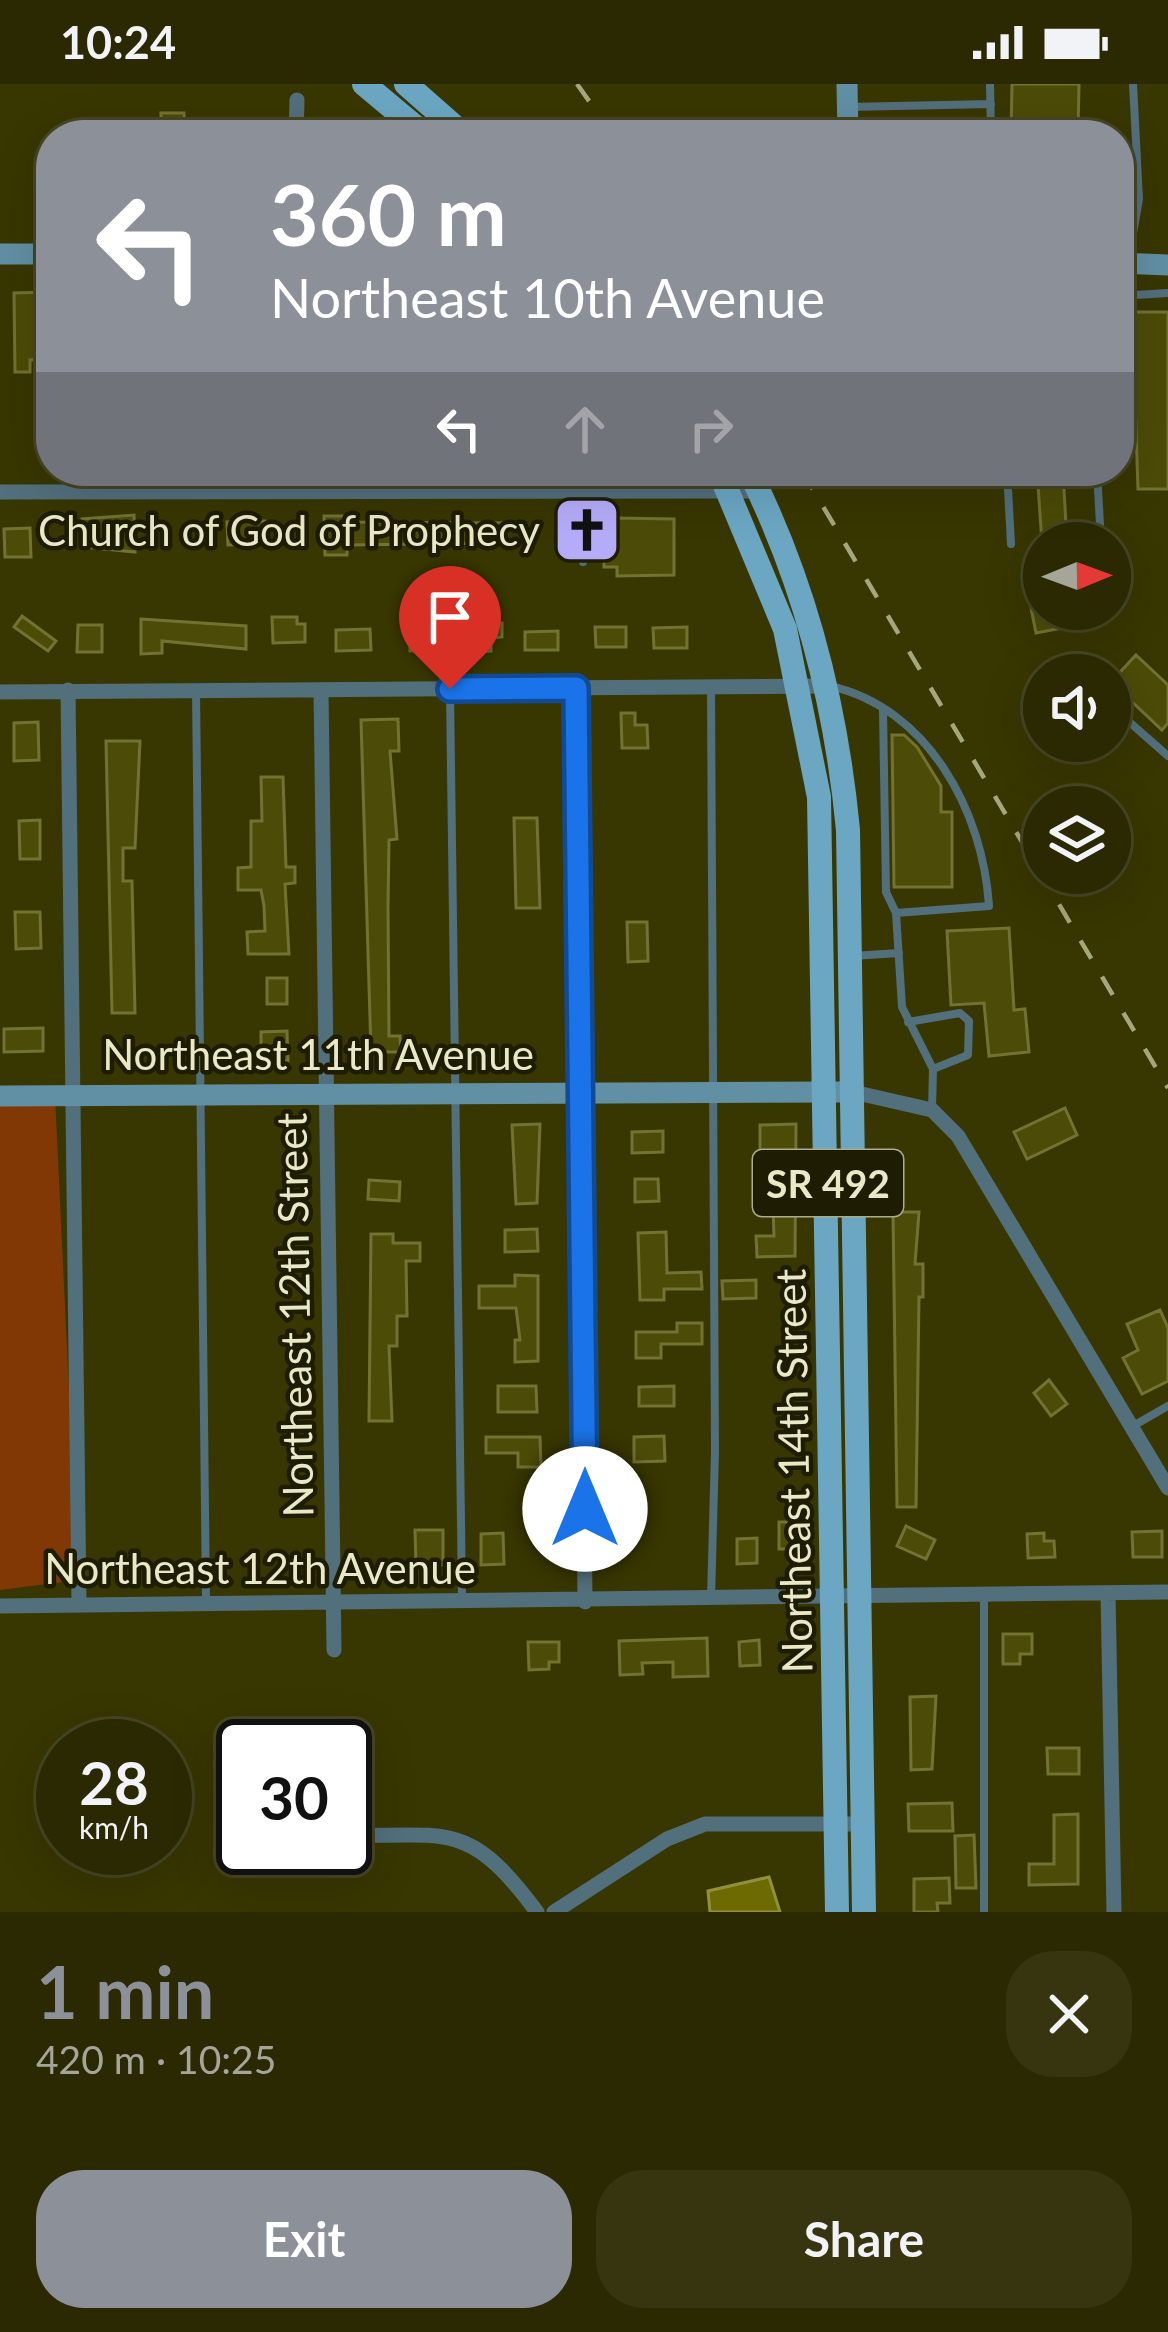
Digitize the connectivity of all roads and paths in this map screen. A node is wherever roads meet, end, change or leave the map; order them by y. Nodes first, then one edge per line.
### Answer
1 (364, 84) edge
2 (406, 84) edge
3 (990, 84) edge
4 (1133, 84) edge
5 (847, 95) edge
6 (297, 100) dead end
7 (991, 104) junction
8 (296, 120) edge
9 (407, 120) edge
10 (447, 120) edge
11 (991, 120) edge
12 (1136, 156) joint
13 (1134, 219) edge
14 (0, 254) edge
15 (36, 254) edge
16 (1134, 263) edge
17 (1168, 265) edge
18 (1168, 293) edge
19 (1134, 295) edge
20 (294, 486) edge
21 (678, 486) edge
22 (702, 486) edge
23 (727, 486) edge
24 (756, 486) edge
25 (1008, 486) edge
26 (1098, 486) edge
27 (678, 491) junction
28 (0, 492) edge
29 (294, 492) junction
30 (580, 492) junction
31 (1100, 522) edge
32 (1011, 544) dead end
33 (583, 562) dead end
34 (800, 686) junction
35 (828, 686) junction
36 (711, 687) junction
37 (576, 688) junction
38 (450, 689) junction
39 (68, 690) junction
40 (196, 690) junction
41 (321, 691) junction
42 (0, 692) edge
43 (883, 708) junction
44 (1131, 723) edge
45 (1168, 756) edge
46 (896, 913) junction
47 (898, 953) junction
48 (852, 956) junction
49 (908, 1022) junction
50 (933, 1069) junction
51 (582, 1091) junction
52 (456, 1092) junction
53 (712, 1092) junction
54 (827, 1092) junction
55 (854, 1092) junction
56 (327, 1094) junction
57 (71, 1095) junction
58 (201, 1095) junction
59 (0, 1096) edge
60 (932, 1110) junction
61 (1168, 1406) edge
62 (1132, 1427) junction
63 (1168, 1488) edge
64 (1108, 1592) junction
65 (1168, 1592) edge
66 (984, 1596) junction
67 (860, 1598) junction
68 (834, 1599) junction
69 (711, 1600) junction
70 (462, 1602) junction
71 (585, 1602) junction
72 (334, 1603) junction
73 (79, 1604) junction
74 (206, 1604) junction
75 (0, 1606) edge
76 (334, 1650) dead end
77 (836, 1824) junction
78 (863, 1824) junction
79 (372, 1837) edge
80 (537, 1912) edge
81 (554, 1912) edge
82 (837, 1912) edge
83 (864, 1912) edge
84 (984, 1912) edge
85 (1114, 1912) edge

1 - 9 main road
2 - 10 main road
3 - 7 lane
4 - 12 lane
5 - 7 lane
6 - 8 street
7 - 11 lane
12 - 13 lane
14 - 15 street
16 - 17 street
18 - 19 lane
20 - 29 street
21 - 27 lane
22 - 27 street
23 - 34 main road, Northeast 14th Street / SR 492
24 - 35 main road, Northeast 14th Street / SR 492
25 - 32 lane
26 - 31 lane
27 - 30 street
28 - 29 street
29 - 30 street
30 - 33 lane
34 - 35 street
34 - 36 street
34 - 54 main road, Northeast 14th Street / SR 492
35 - 43 lane
35 - 48 main road, Northeast 14th Street / SR 492
36 - 37 street
36 - 53 lane
37 - 38 street
37 - 51 street
38 - 41 street
38 - 52 lane
39 - 40 street
39 - 42 street
39 - 57 street
40 - 41 street
40 - 58 lane
41 - 56 street, Northeast 12th Street
43 - 46 lane
43 - 46 lane
44 - 45 lane
46 - 47 lane
47 - 48 lane
47 - 49 lane
48 - 55 main road, Northeast 14th Street / SR 492
49 - 50 lane
49 - 50 lane
50 - 60 lane
51 - 52 street, Northeast 11th Avenue
51 - 53 street, Northeast 11th Avenue
51 - 71 street
52 - 56 street, Northeast 11th Avenue
52 - 70 lane
53 - 54 street, Northeast 11th Avenue
53 - 69 lane
54 - 55 street, Northeast 11th Avenue
54 - 68 main road, Northeast 14th Street / SR 492
55 - 60 street
55 - 67 main road, Northeast 14th Street / SR 492
56 - 58 street, Northeast 11th Avenue
56 - 72 street, Northeast 12th Street
57 - 58 street, Northeast 11th Avenue
57 - 59 street, Northeast 11th Avenue
57 - 73 street
58 - 74 lane
60 - 62 street
61 - 62 lane
62 - 63 street
64 - 65 street, Northeast 12th Avenue
64 - 66 street, Northeast 12th Avenue
64 - 85 street
66 - 67 street, Northeast 12th Avenue
66 - 84 lane
67 - 68 street, Northeast 12th Avenue
67 - 78 main road, Northeast 14th Street / SR 492
68 - 69 street, Northeast 12th Avenue
68 - 77 main road, Northeast 14th Street / SR 492
69 - 71 street, Northeast 12th Avenue
70 - 71 street, Northeast 12th Avenue
70 - 72 street, Northeast 12th Avenue
72 - 74 street, Northeast 12th Avenue
72 - 76 street, Northeast 12th Street
73 - 74 street, Northeast 12th Avenue
73 - 75 street, Northeast 12th Avenue
77 - 78 street
77 - 81 street
77 - 82 main road, Northeast 14th Street / SR 492
78 - 83 main road, Northeast 14th Street / SR 492
79 - 80 street

